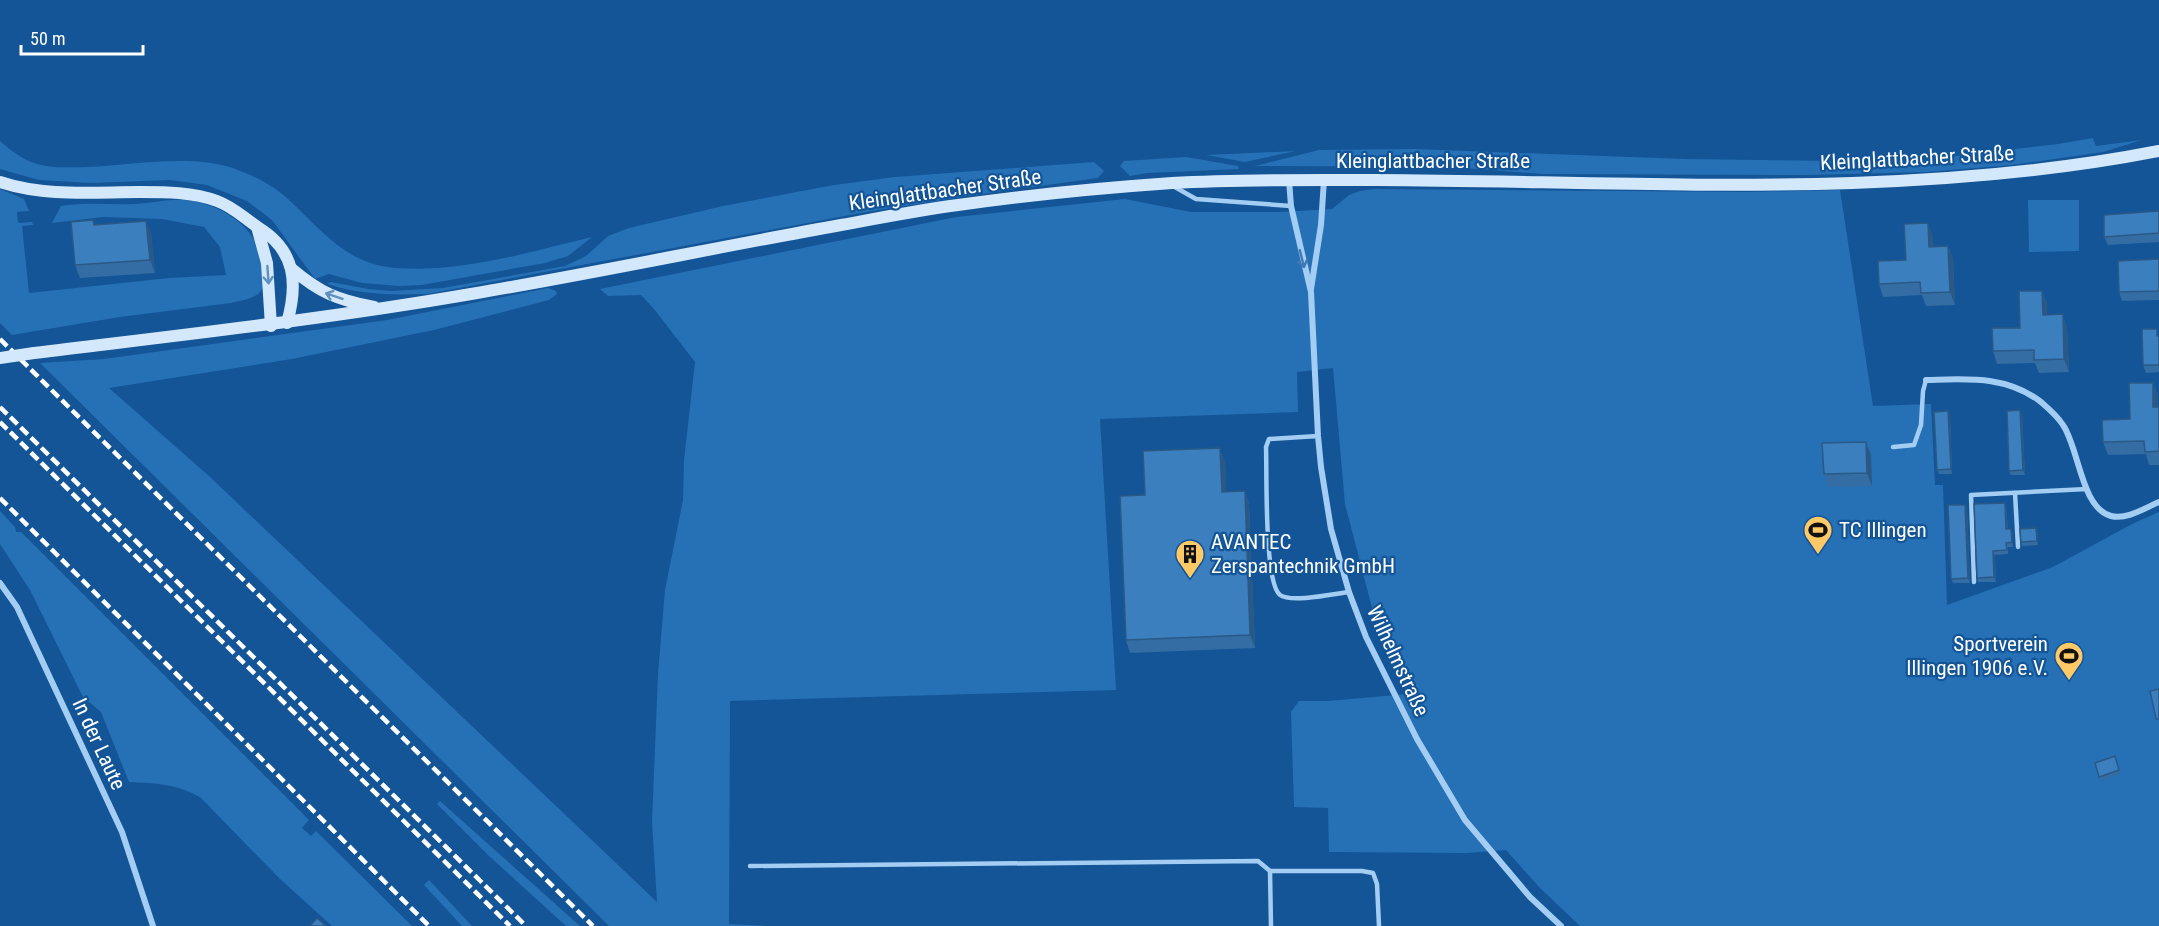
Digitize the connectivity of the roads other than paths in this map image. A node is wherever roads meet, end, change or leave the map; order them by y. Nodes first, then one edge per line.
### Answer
1 (2159, 151) edge
2 (1289, 180) junction
3 (1324, 180) junction
4 (0, 182) edge
5 (1168, 183) junction
6 (1291, 206) junction
7 (257, 226) junction
8 (292, 269) junction
9 (1311, 292) junction
10 (384, 309) junction
11 (287, 323) junction
12 (271, 326) junction
13 (0, 358) edge
14 (1926, 380) joint
15 (1318, 436) junction
16 (1893, 447) dead end
17 (2086, 489) junction
18 (2015, 493) junction
19 (2159, 502) edge
20 (2018, 548) dead end
21 (1974, 582) dead end
22 (0, 583) edge
23 (1349, 592) junction
24 (750, 866) dead end
25 (1270, 871) junction
26 (153, 926) edge
27 (1271, 926) edge
28 (1379, 926) edge
29 (1561, 926) edge

1 - 3 street, Kleinglattbacher Straße
2 - 3 street, Kleinglattbacher Straße
2 - 5 street, Kleinglattbacher Straße
2 - 6 street, Wilhelmstraße
3 - 9 street, Wilhelmstraße
4 - 7 street
5 - 6 lane
5 - 10 street, Kleinglattbacher Straße
6 -> 9 street, Wilhelmstraße
7 - 8 street
7 -> 12 street
10 -> 8 street
8 - 11 street
9 - 15 street, Wilhelmstraße
10 - 11 street, Kleinglattbacher Straße
11 - 12 street, Kleinglattbacher Straße
12 - 13 street, Kleinglattbacher Straße, bridge
14 - 16 lane
14 - 17 street
15 - 23 street, Wilhelmstraße
15 - 23 lane
17 - 18 lane
17 - 19 street
18 - 20 lane
18 - 21 lane
22 - 26 street, In der Laute
23 - 29 street, Wilhelmstraße
24 - 25 lane
25 - 27 lane
25 - 28 lane

